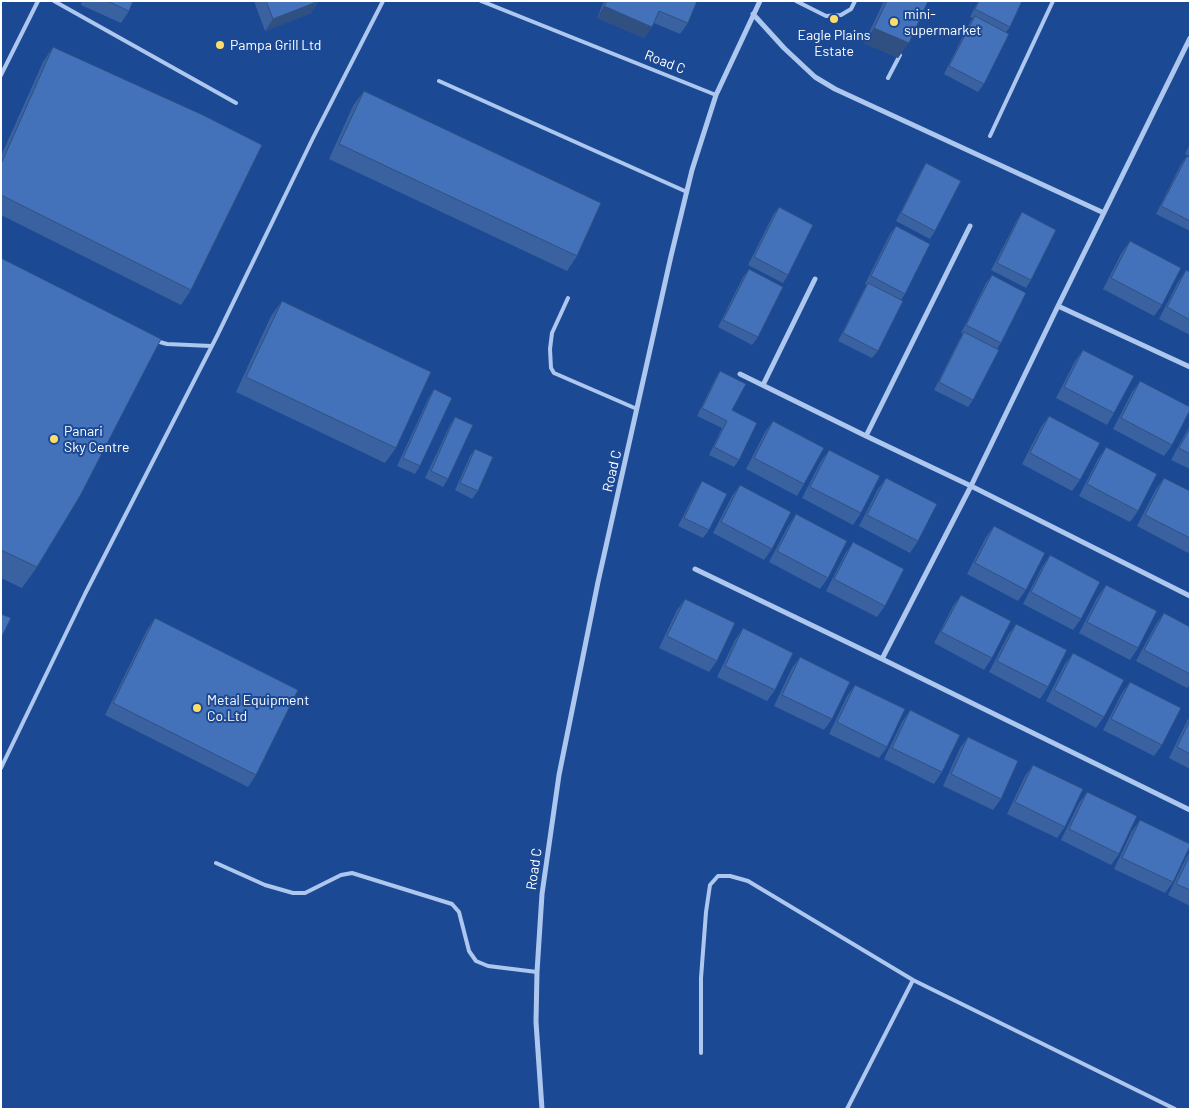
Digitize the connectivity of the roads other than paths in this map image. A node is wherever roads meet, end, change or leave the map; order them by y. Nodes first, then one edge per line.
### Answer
1 (38, 1) edge
2 (54, 1) edge
3 (383, 1) edge
4 (481, 1) edge
5 (760, 1) edge
6 (796, 1) edge
7 (855, 1) edge
8 (1054, 1) edge
9 (753, 14) junction
10 (1190, 38) edge
11 (902, 50) edge
12 (1, 75) edge
13 (888, 78) dead end
14 (439, 81) dead end
15 (716, 95) junction
16 (236, 103) dead end
17 (990, 136) dead end
18 (687, 192) junction
19 (1104, 213) junction
20 (970, 226) dead end
21 (815, 279) dead end
22 (568, 298) dead end
23 (1058, 306) junction
24 (149, 340) edge
25 (211, 346) junction
26 (1190, 367) edge
27 (740, 374) dead end
28 (763, 385) junction
29 (637, 409) junction
30 (866, 436) junction
31 (971, 486) junction
32 (694, 569) dead end
33 (1190, 596) edge
34 (882, 659) junction
35 (1, 768) edge
36 (1190, 810) edge
37 (216, 863) dead end
38 (537, 972) junction
39 (914, 980) junction
40 (702, 1053) dead end
41 (542, 1109) edge
42 (847, 1109) edge
43 (1175, 1109) edge

1 - 12 lane
2 - 16 lane
3 - 25 lane
4 - 15 lane, Road C
5 - 9 street
6 - 7 lane
8 - 17 lane
9 - 15 street
9 - 19 street
10 - 19 street
11 - 13 lane
14 - 18 lane
15 - 18 street, Road C
18 - 29 street, Road C
19 - 23 street
20 - 30 street
21 - 28 street
22 - 29 lane
23 - 26 street
23 - 31 street
24 - 25 lane
25 - 35 lane
27 - 28 street
28 - 30 street
29 - 38 street, Road C
30 - 31 street
31 - 33 street
31 - 34 street
32 - 34 street
34 - 36 street
37 - 38 lane
38 - 41 street, Road C
39 - 40 lane
39 - 42 lane
39 - 43 lane

